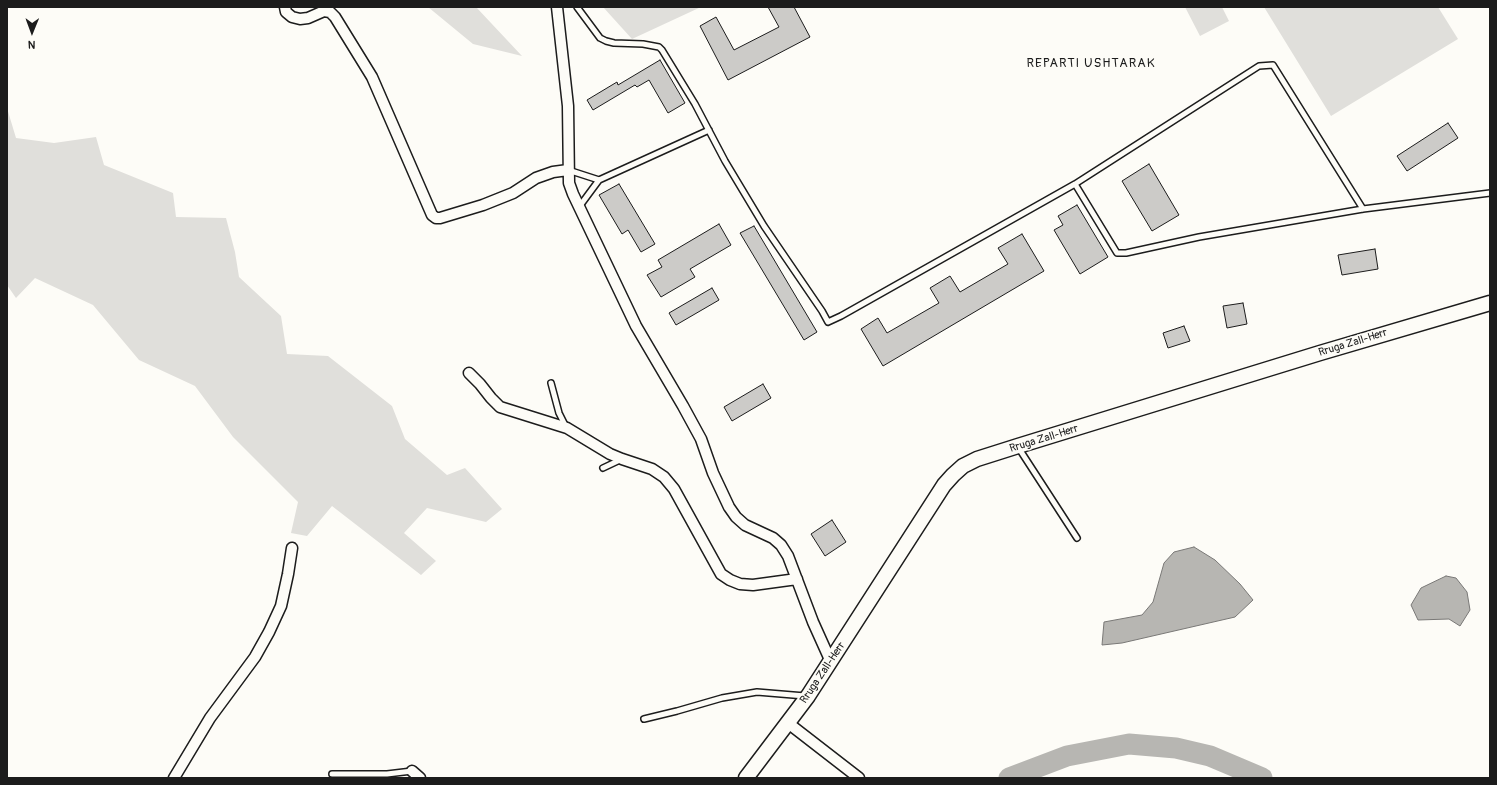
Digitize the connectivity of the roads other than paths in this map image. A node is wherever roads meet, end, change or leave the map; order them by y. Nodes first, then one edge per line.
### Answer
1 (285, 7) edge
2 (557, 7) edge
3 (577, 7) edge
4 (709, 130) junction
5 (568, 170) junction
6 (598, 180) junction
7 (1075, 184) junction
8 (1490, 193) edge
9 (579, 207) junction
10 (1363, 209) junction
11 (1490, 303) edge
12 (469, 373) dead end
13 (551, 383) dead end
14 (567, 428) junction
15 (1018, 446) junction
16 (622, 459) junction
17 (603, 468) dead end
18 (1077, 538) dead end
19 (292, 548) dead end
20 (797, 579) junction
21 (831, 662) junction
22 (808, 696) junction
23 (644, 719) dead end
24 (788, 723) junction
25 (412, 771) joint
26 (332, 774) dead end
27 (174, 778) edge
28 (420, 778) edge
29 (746, 778) edge
30 (859, 778) edge

1 - 5 street
2 - 5 street
3 - 4 lane
4 - 6 lane
4 - 7 lane
5 - 6 lane
5 - 9 street
6 - 9 lane
7 - 10 lane
7 - 10 lane
8 - 10 lane
9 - 20 street
11 - 15 main road, Rruga Zall-Herr
12 - 14 street
13 - 14 lane
14 - 16 street
15 - 18 lane
15 - 21 main road, Rruga Zall-Herr
16 - 17 lane
16 - 20 street
19 - 27 street
20 - 21 street
21 - 22 main road, Rruga Zall-Herr
22 - 23 lane
22 - 24 main road, Rruga Zall-Herr
24 - 29 main road, Rruga Zall-Herr
24 - 30 street
25 - 26 lane
25 - 28 street

